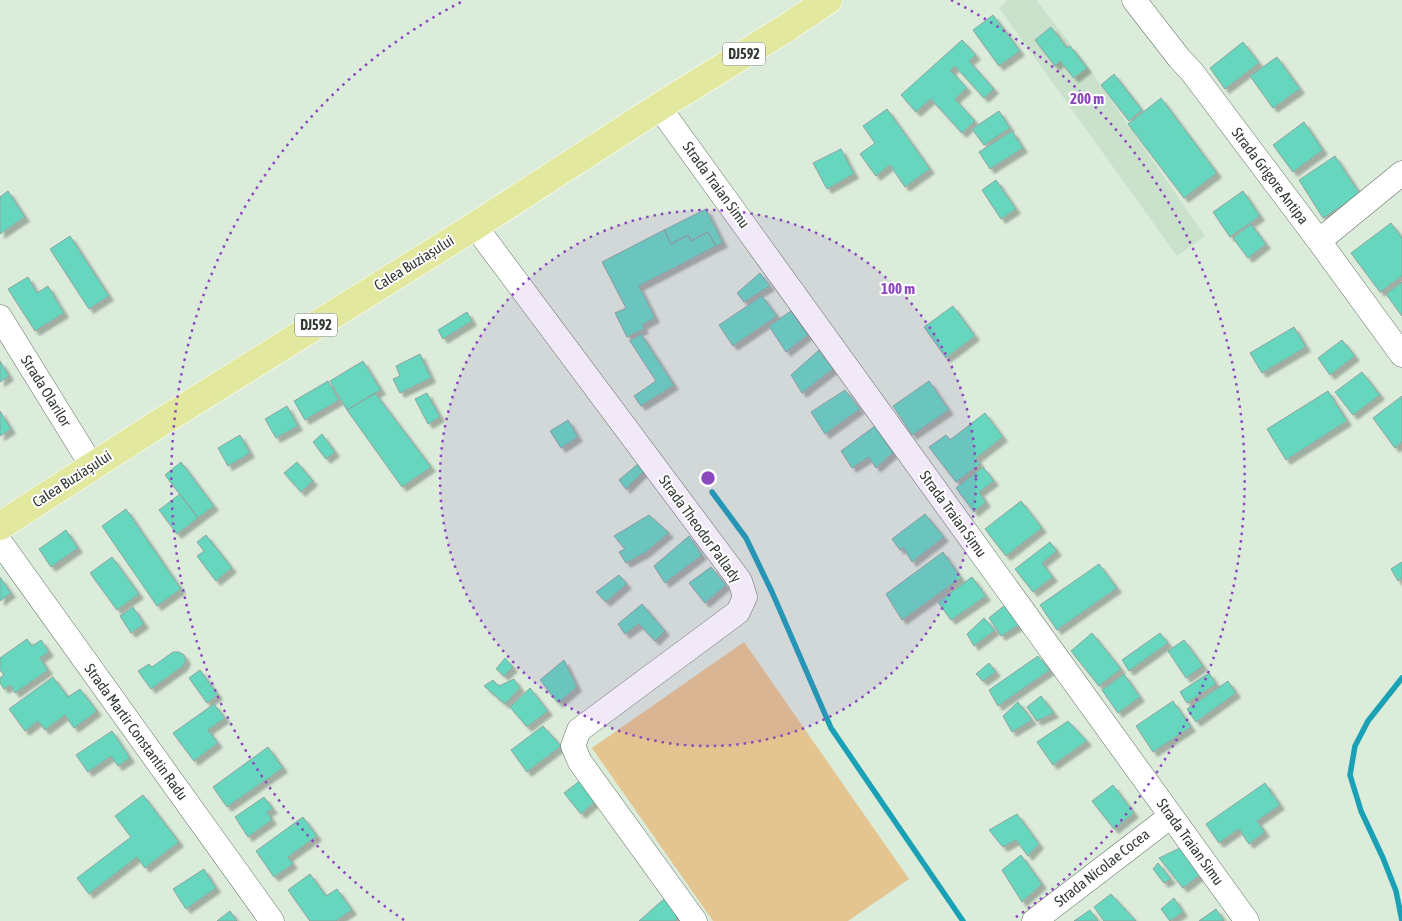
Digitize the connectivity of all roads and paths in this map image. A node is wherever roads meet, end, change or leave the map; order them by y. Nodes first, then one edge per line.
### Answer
1 (828, 0) edge
2 (1134, 0) edge
3 (659, 107) junction
4 (1402, 173) edge
5 (475, 226) junction
6 (1319, 241) junction
7 (0, 316) edge
8 (1402, 355) edge
9 (92, 466) junction
10 (0, 526) edge
11 (0, 542) edge
12 (1171, 816) junction
13 (272, 921) edge
14 (695, 921) edge
15 (1034, 921) edge
16 (1247, 921) edge

1 - 3 main road, Calea Buziașului / DJ592
2 - 6 street, Strada Grigore Antipa
3 - 5 main road, Calea Buziașului / DJ592
3 - 12 street, Strada Traian Simu
4 - 6 street
5 - 9 main road, Calea Buziașului / DJ592
5 - 14 street, Strada Theodor Pallady
6 - 8 street, Strada Grigore Antipa
7 - 9 street, Strada Olarilor
9 - 10 main road, Calea Buziașului / DJ592
11 - 13 street, Strada Martir Constantin Radu
12 - 15 street, Strada Nicolae Cocea
12 - 16 street, Strada Traian Simu

